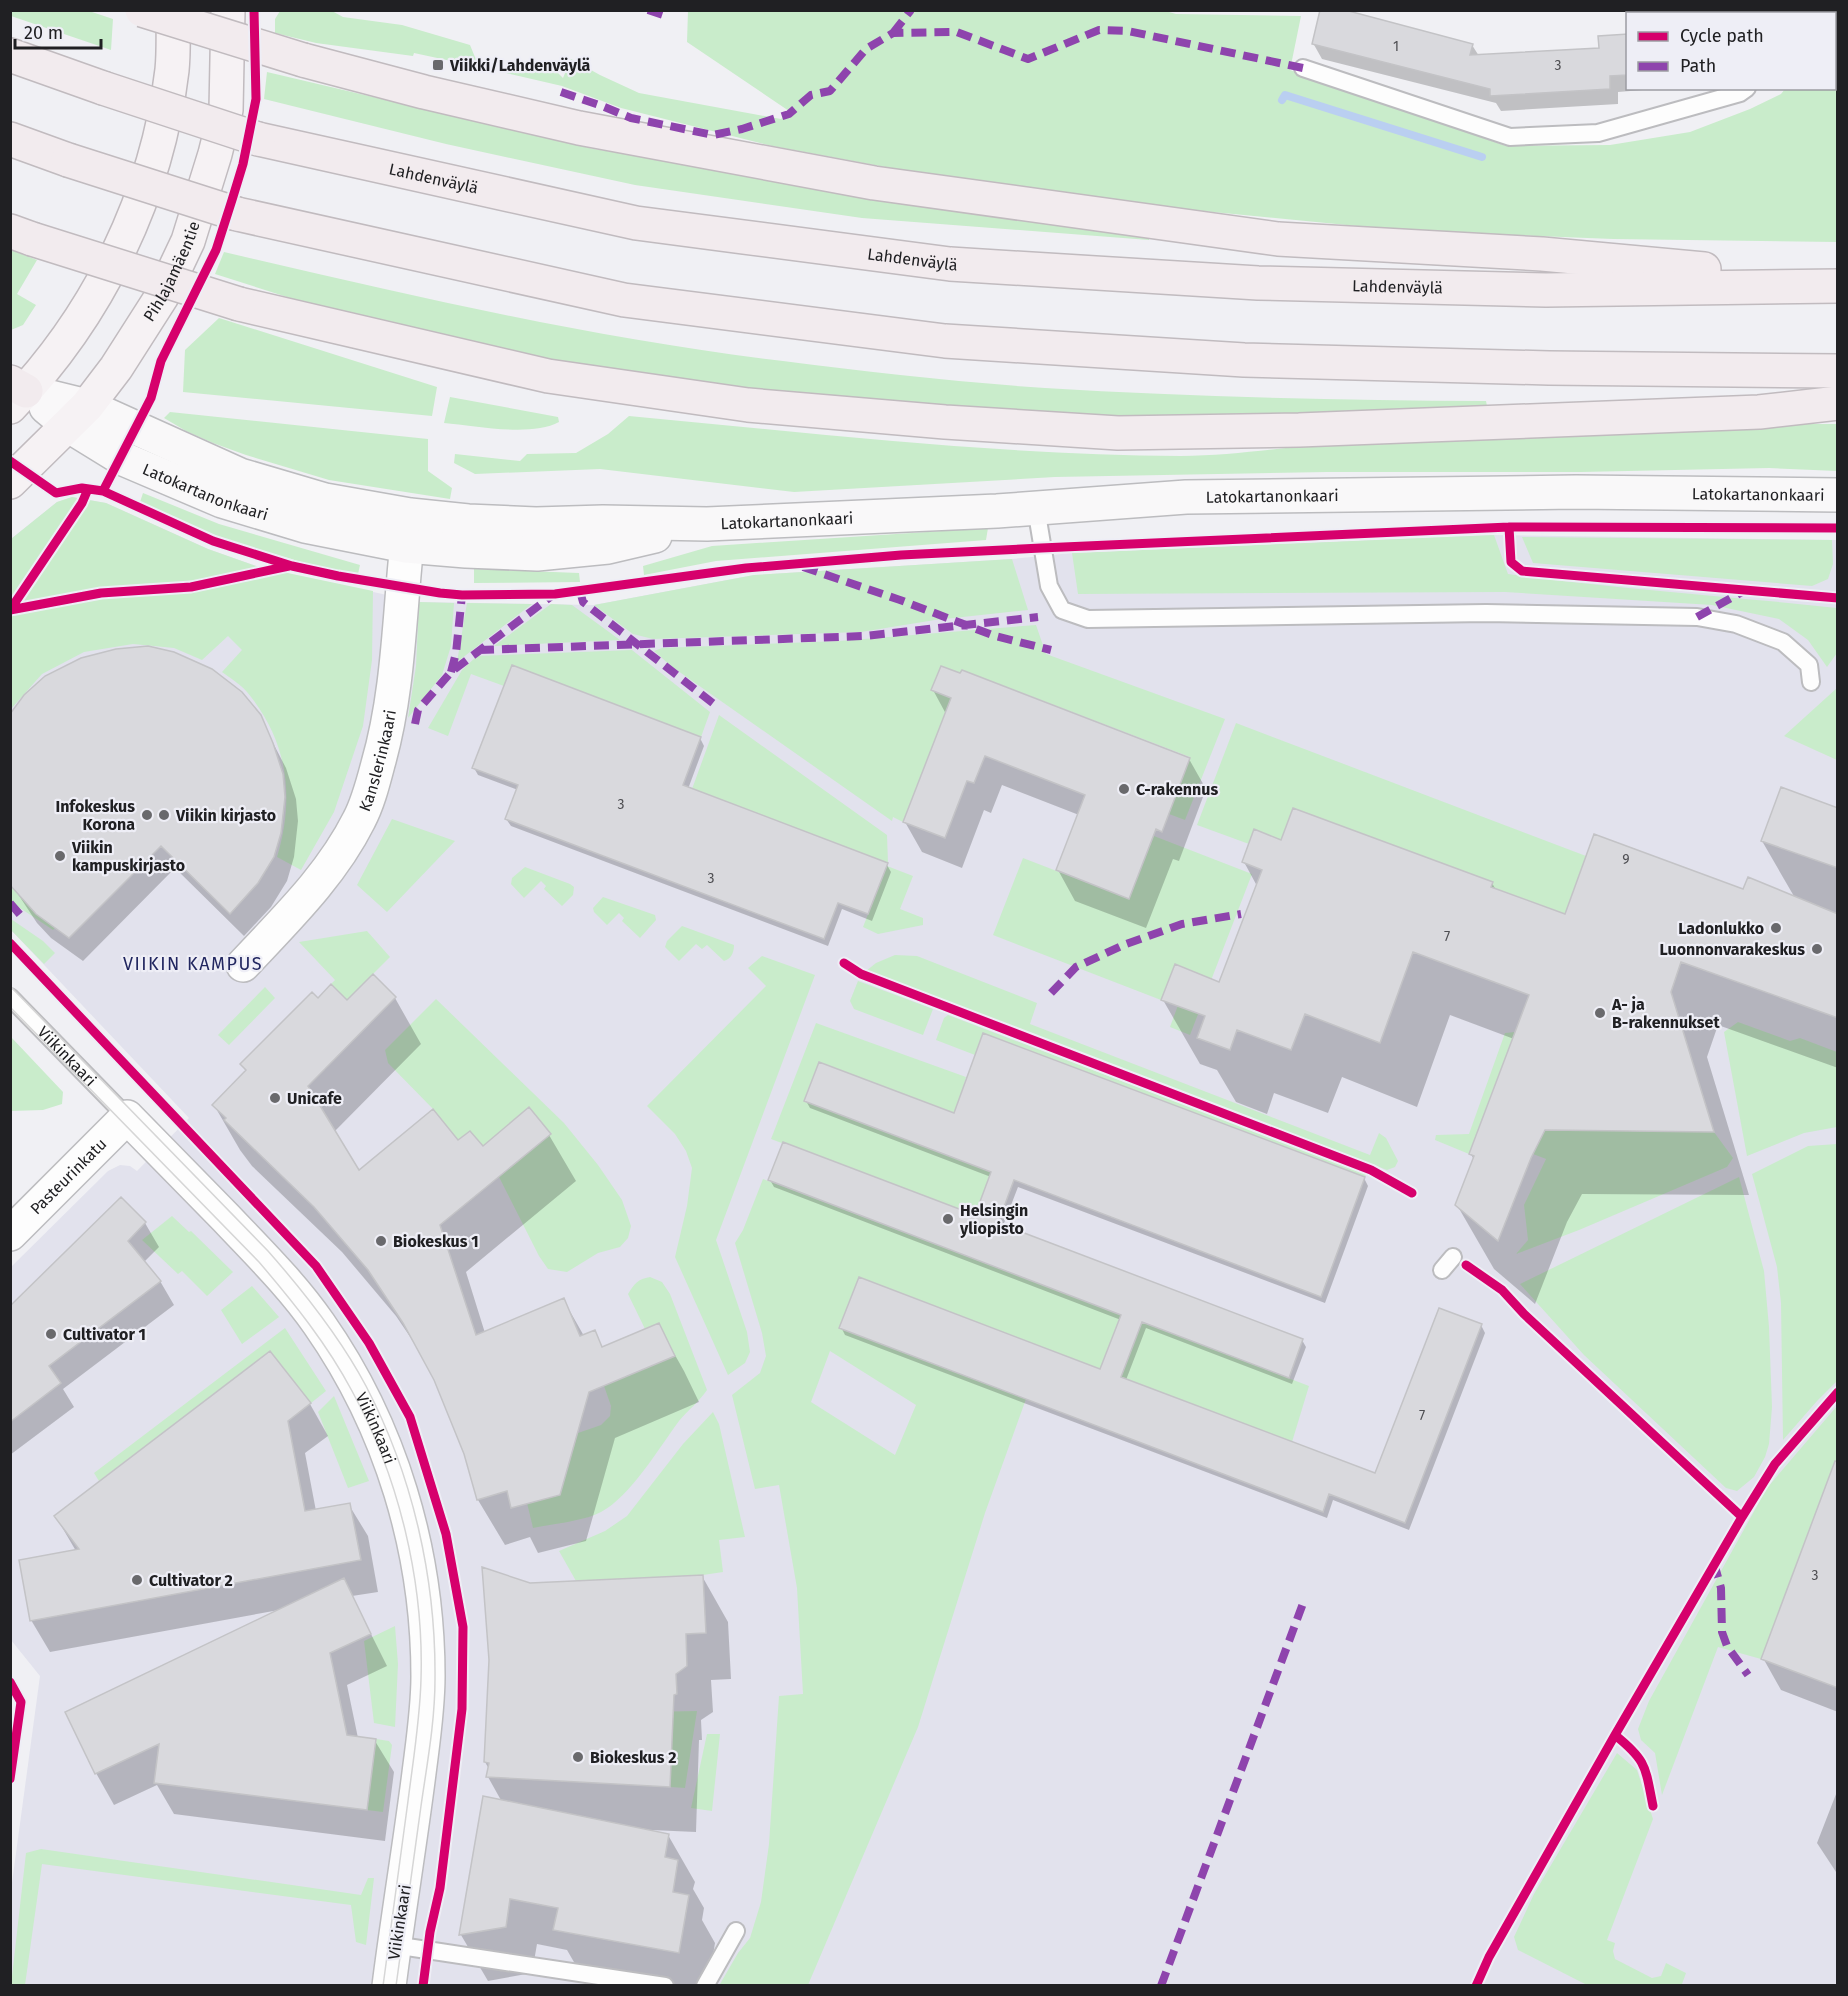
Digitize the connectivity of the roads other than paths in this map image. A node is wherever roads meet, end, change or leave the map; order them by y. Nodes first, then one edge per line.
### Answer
1 (142, 10) edge
2 (173, 10) edge
3 (228, 10) edge
4 (10, 55) edge
5 (1303, 68) dead end
6 (1744, 90) edge
7 (10, 139) edge
8 (21, 235) edge
9 (1838, 284) edge
10 (1838, 371) edge
11 (16, 393) edge
12 (1838, 403) edge
13 (78, 416) junction
14 (10, 482) edge
15 (1838, 495) edge
16 (1036, 508) junction
17 (408, 530) junction
18 (1811, 682) dead end
19 (243, 965) dead end
20 (10, 997) edge
21 (127, 1117) junction
22 (10, 1234) edge
23 (1454, 1257) dead end
24 (1442, 1270) dead end
25 (736, 1931) dead end
26 (394, 1945) junction
27 (389, 1986) edge
28 (665, 1986) edge
29 (705, 1986) edge

1 - 9 highway, bridge
2 - 11 main road
3 - 13 main road, Pihlajamäentie
4 - 9 highway, Lahdenväylä, bridge
5 - 6 lane
7 - 10 highway, bridge
8 - 12 highway, bridge
11 - 13 street, Latokartanonkaari
13 - 14 main road, Pihlajamäentie
13 - 17 street, Latokartanonkaari
15 - 16 street, Latokartanonkaari
16 - 17 street, Latokartanonkaari
16 - 18 lane
17 - 19 street, Kanslerinkaari
20 - 21 lane, Viikinkaari
21 - 22 street, Pasteurinkatu
21 - 26 street, Viikinkaari
23 - 24 lane
25 - 29 lane
26 - 27 street, Viikinkaari
26 - 28 lane

